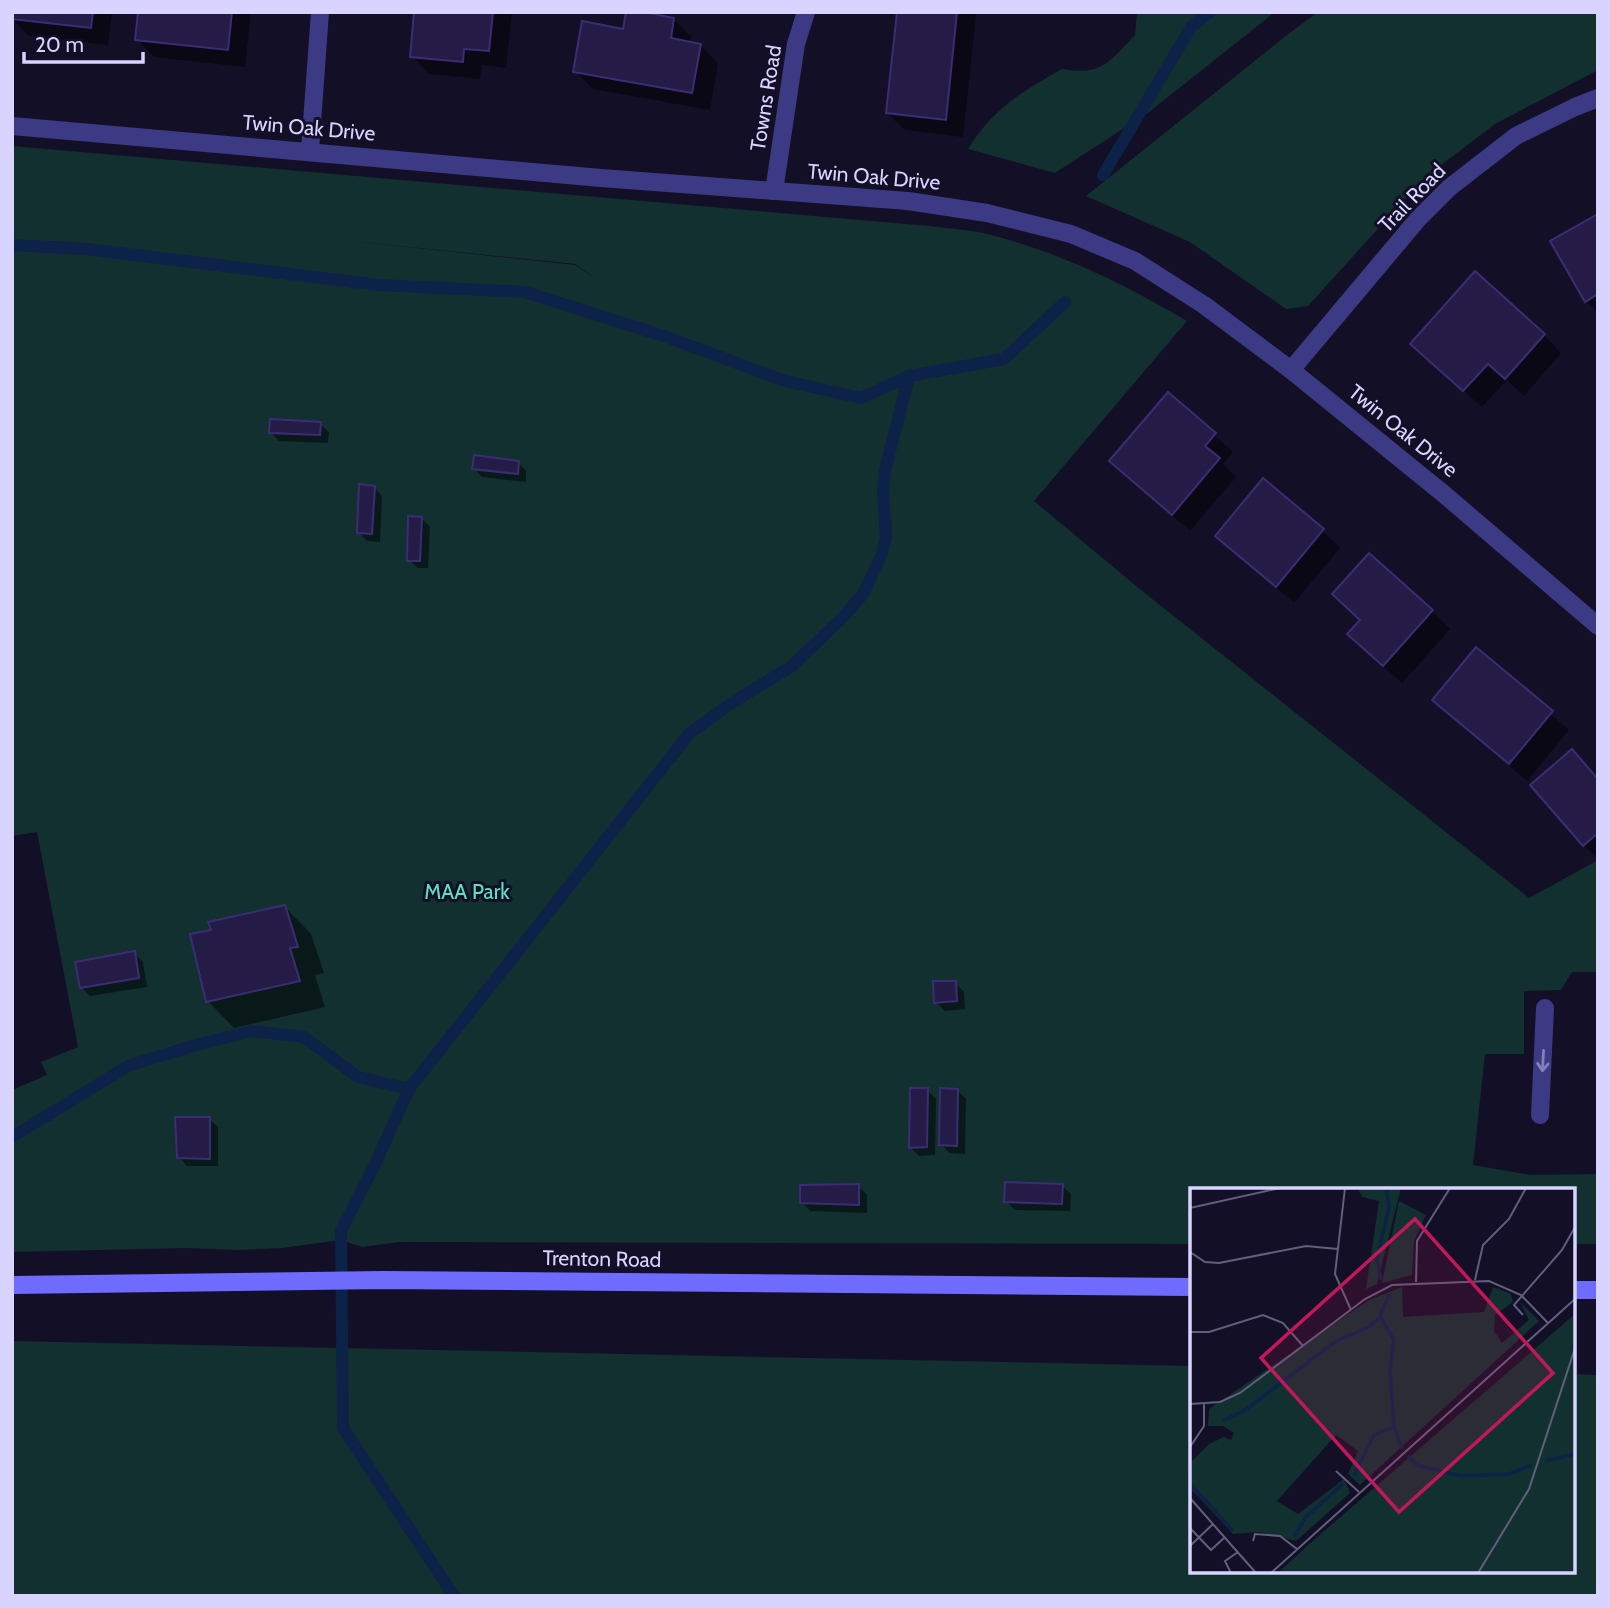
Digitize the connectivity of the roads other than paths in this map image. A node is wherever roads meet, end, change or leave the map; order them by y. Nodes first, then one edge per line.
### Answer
1 (320, 12) edge
2 (806, 12) edge
3 (1598, 99) edge
4 (12, 125) edge
5 (310, 150) junction
6 (774, 191) junction
7 (1291, 370) junction
8 (1598, 626) edge
9 (1545, 1008) dead end
10 (1540, 1115) dead end
11 (12, 1284) edge
12 (1190, 1287) edge
13 (1575, 1290) edge
14 (1598, 1290) edge

1 - 5 street
2 - 6 street, Towns Road
3 - 7 street, Trail Road
4 - 5 street, Twin Oak Drive
5 - 6 street, Twin Oak Drive
6 - 7 street, Twin Oak Drive
7 - 8 street, Twin Oak Drive
9 -> 10 street
11 - 12 main road, Trenton Road
13 - 14 main road

